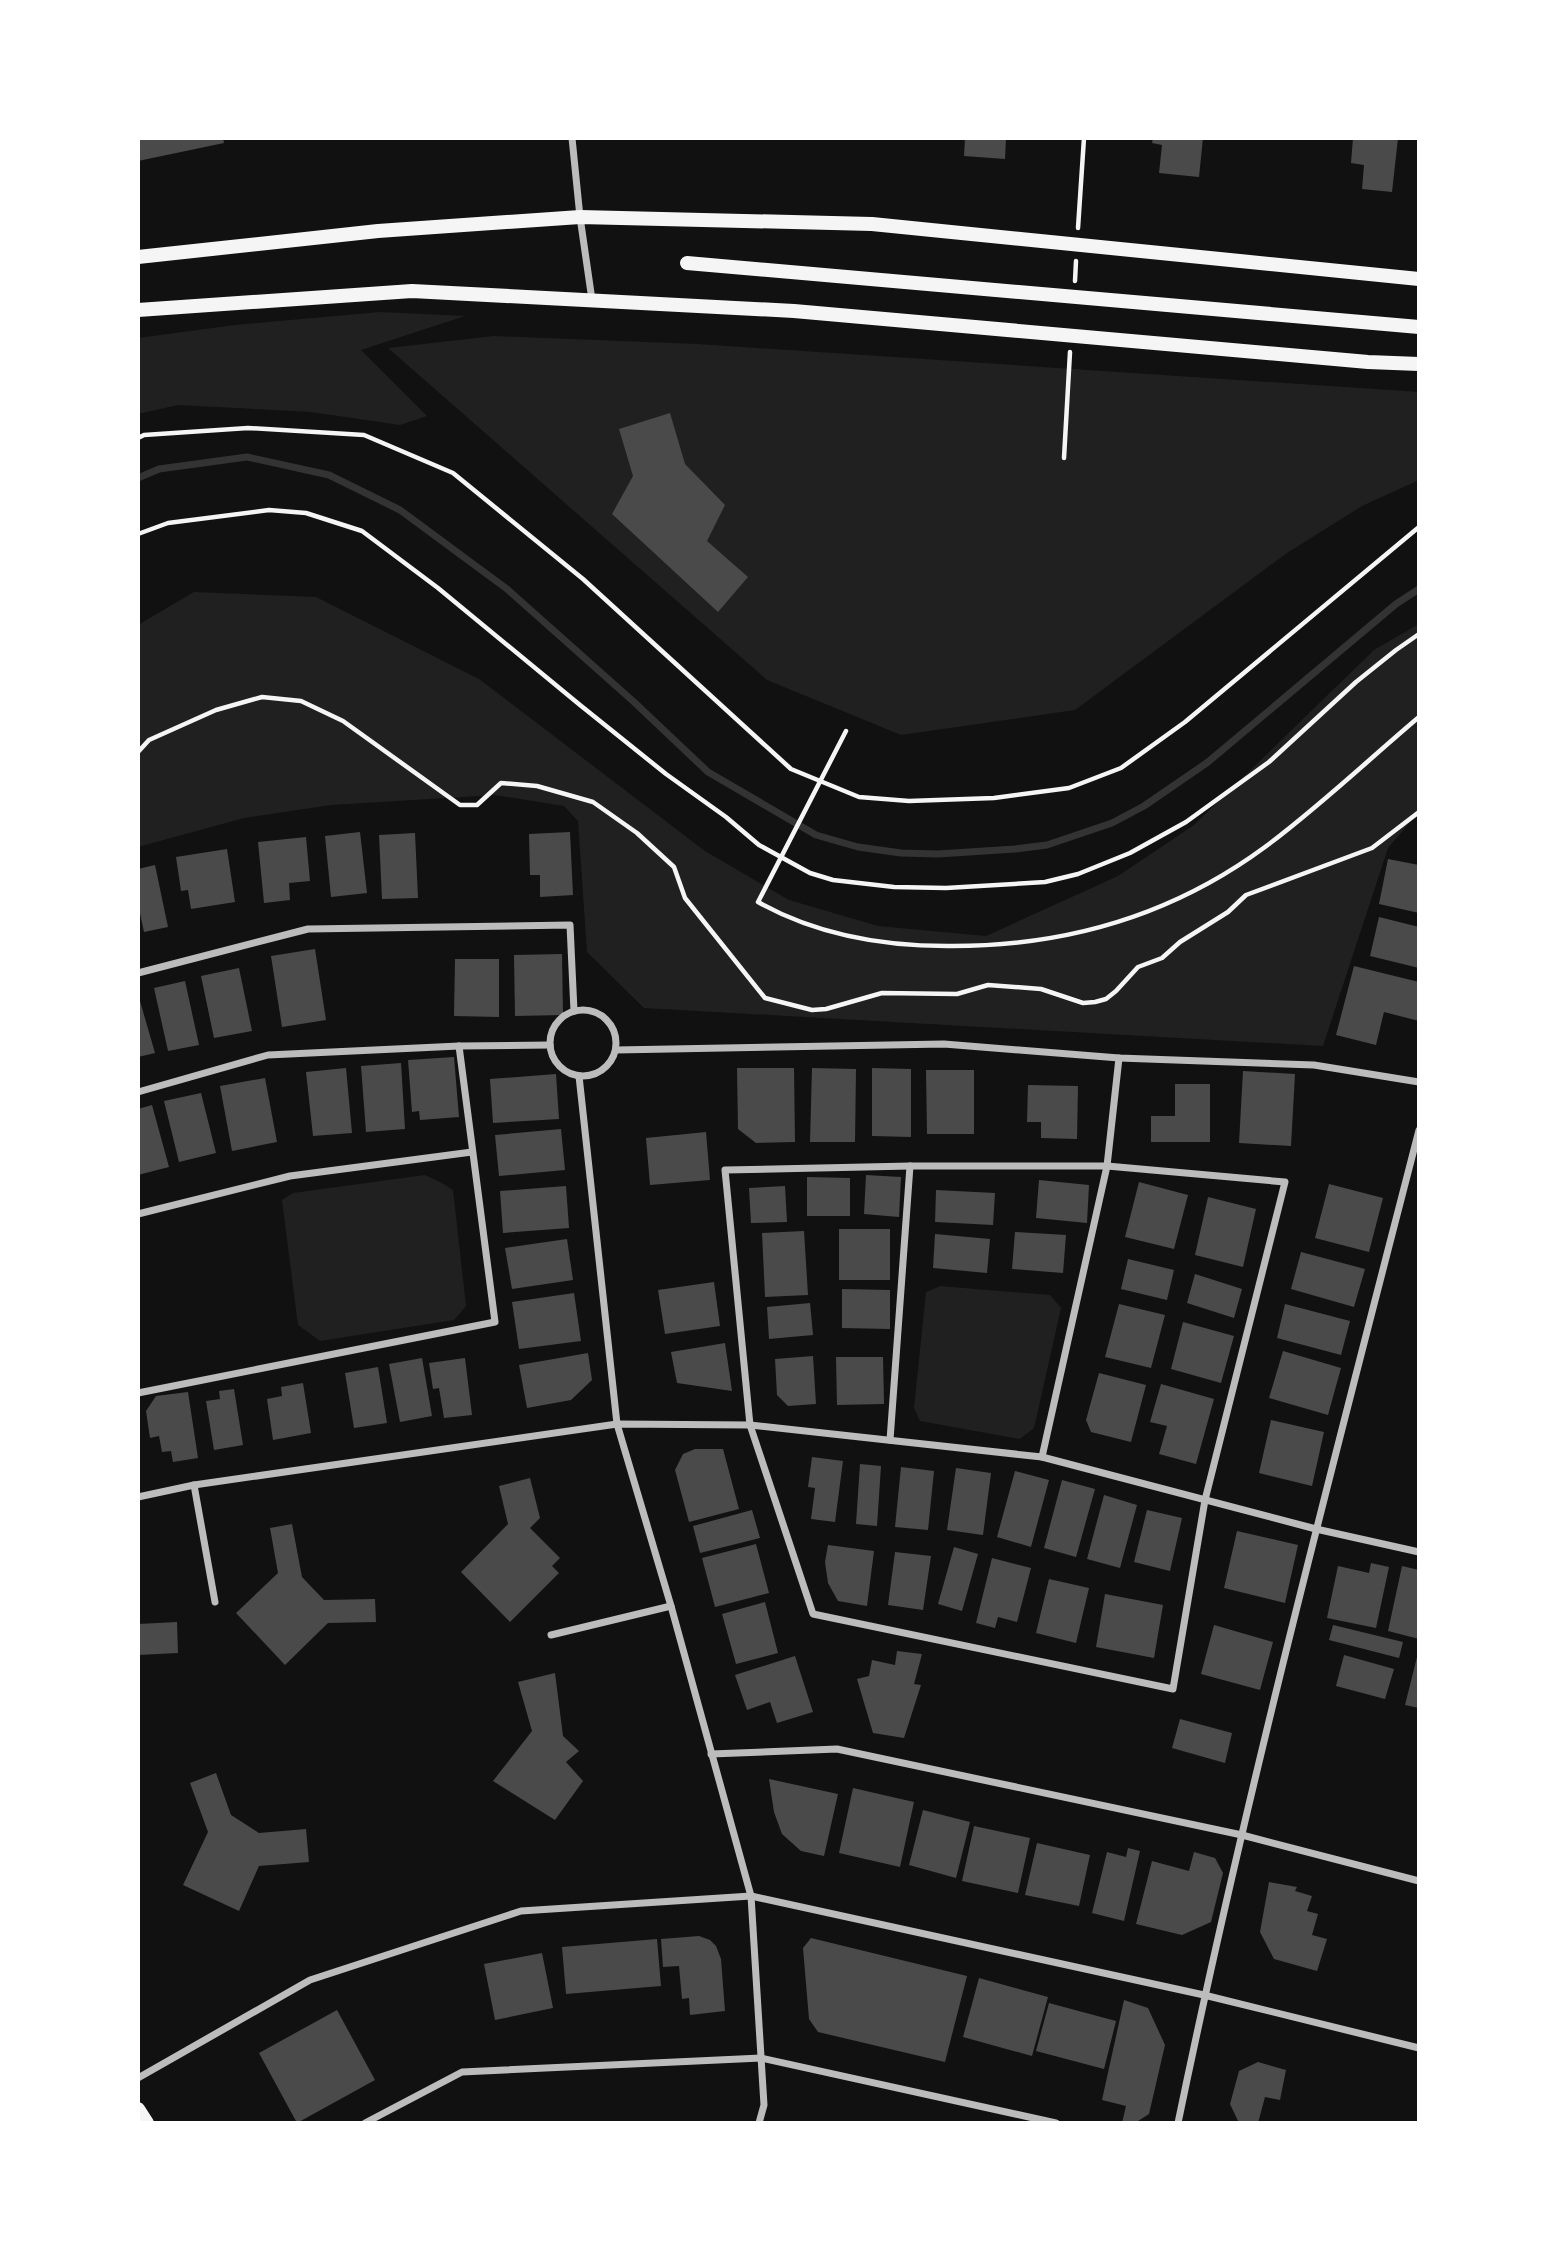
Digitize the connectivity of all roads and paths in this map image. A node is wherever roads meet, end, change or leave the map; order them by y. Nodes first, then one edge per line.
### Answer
1 (572, 138) edge
2 (1084, 138) edge
3 (1079, 205) dead end
4 (580, 217) junction
5 (138, 257) edge
6 (687, 263) dead end
7 (1419, 279) edge
8 (592, 300) junction
9 (138, 310) edge
10 (1419, 327) edge
11 (1419, 364) edge
12 (138, 438) edge
13 (1419, 527) edge
14 (138, 534) edge
15 (1419, 634) edge
16 (1419, 717) edge
17 (846, 730) dead end
18 (138, 752) edge
19 (1419, 812) edge
20 (138, 973) edge
21 (574, 1011) junction
22 (459, 1045) junction
23 (550, 1045) junction
24 (616, 1050) junction
25 (1119, 1058) junction
26 (579, 1076) junction
27 (1419, 1082) edge
28 (138, 1092) edge
29 (1419, 1130) edge
30 (472, 1152) junction
31 (910, 1166) junction
32 (1107, 1166) junction
33 (138, 1214) edge
34 (138, 1393) edge
35 (617, 1424) junction
36 (750, 1425) junction
37 (890, 1440) junction
38 (1042, 1457) junction
39 (194, 1485) junction
40 (139, 1494) edge
41 (1205, 1500) junction
42 (1316, 1530) junction
43 (1419, 1552) edge
44 (215, 1602) dead end
45 (671, 1606) junction
46 (551, 1634) dead end
47 (711, 1754) junction
48 (1242, 1835) junction
49 (1419, 1881) edge
50 (751, 1896) junction
51 (1204, 1995) junction
52 (1419, 2049) edge
53 (761, 2058) junction
54 (138, 2078) edge
55 (138, 2109) edge
56 (147, 2123) edge
57 (365, 2123) edge
58 (759, 2123) edge
59 (1056, 2123) edge
60 (1178, 2123) edge

1 - 4 street
2 - 3 path
4 - 5 main road
4 - 7 main road
4 - 8 street
6 - 10 main road
8 - 9 main road
8 - 11 main road
12 - 13 path
14 - 15 path
16 - 17 path
18 - 19 path
20 - 21 street
21 - 23 street
21 - 24 street
22 - 23 street
22 - 28 street
22 - 30 street
23 - 26 street
24 - 25 street
24 - 26 street
25 - 27 street
25 - 32 street
26 - 35 street
29 - 42 street
30 - 33 street
30 - 34 street
31 - 32 street
31 - 36 street
31 - 37 street
32 - 38 street
32 - 41 street
35 - 36 street
35 - 39 street
35 - 45 street
36 - 37 street
36 - 41 street
37 - 38 street
38 - 41 street
39 - 40 street
39 - 44 street
41 - 42 street
42 - 43 street
42 - 48 street
45 - 46 street
45 - 47 street
47 - 48 street
47 - 50 street
48 - 49 street
48 - 51 street
50 - 51 street
50 - 53 street
50 - 54 street
51 - 52 street
51 - 60 street
53 - 57 street
53 - 58 street
53 - 59 street
55 - 56 main road

